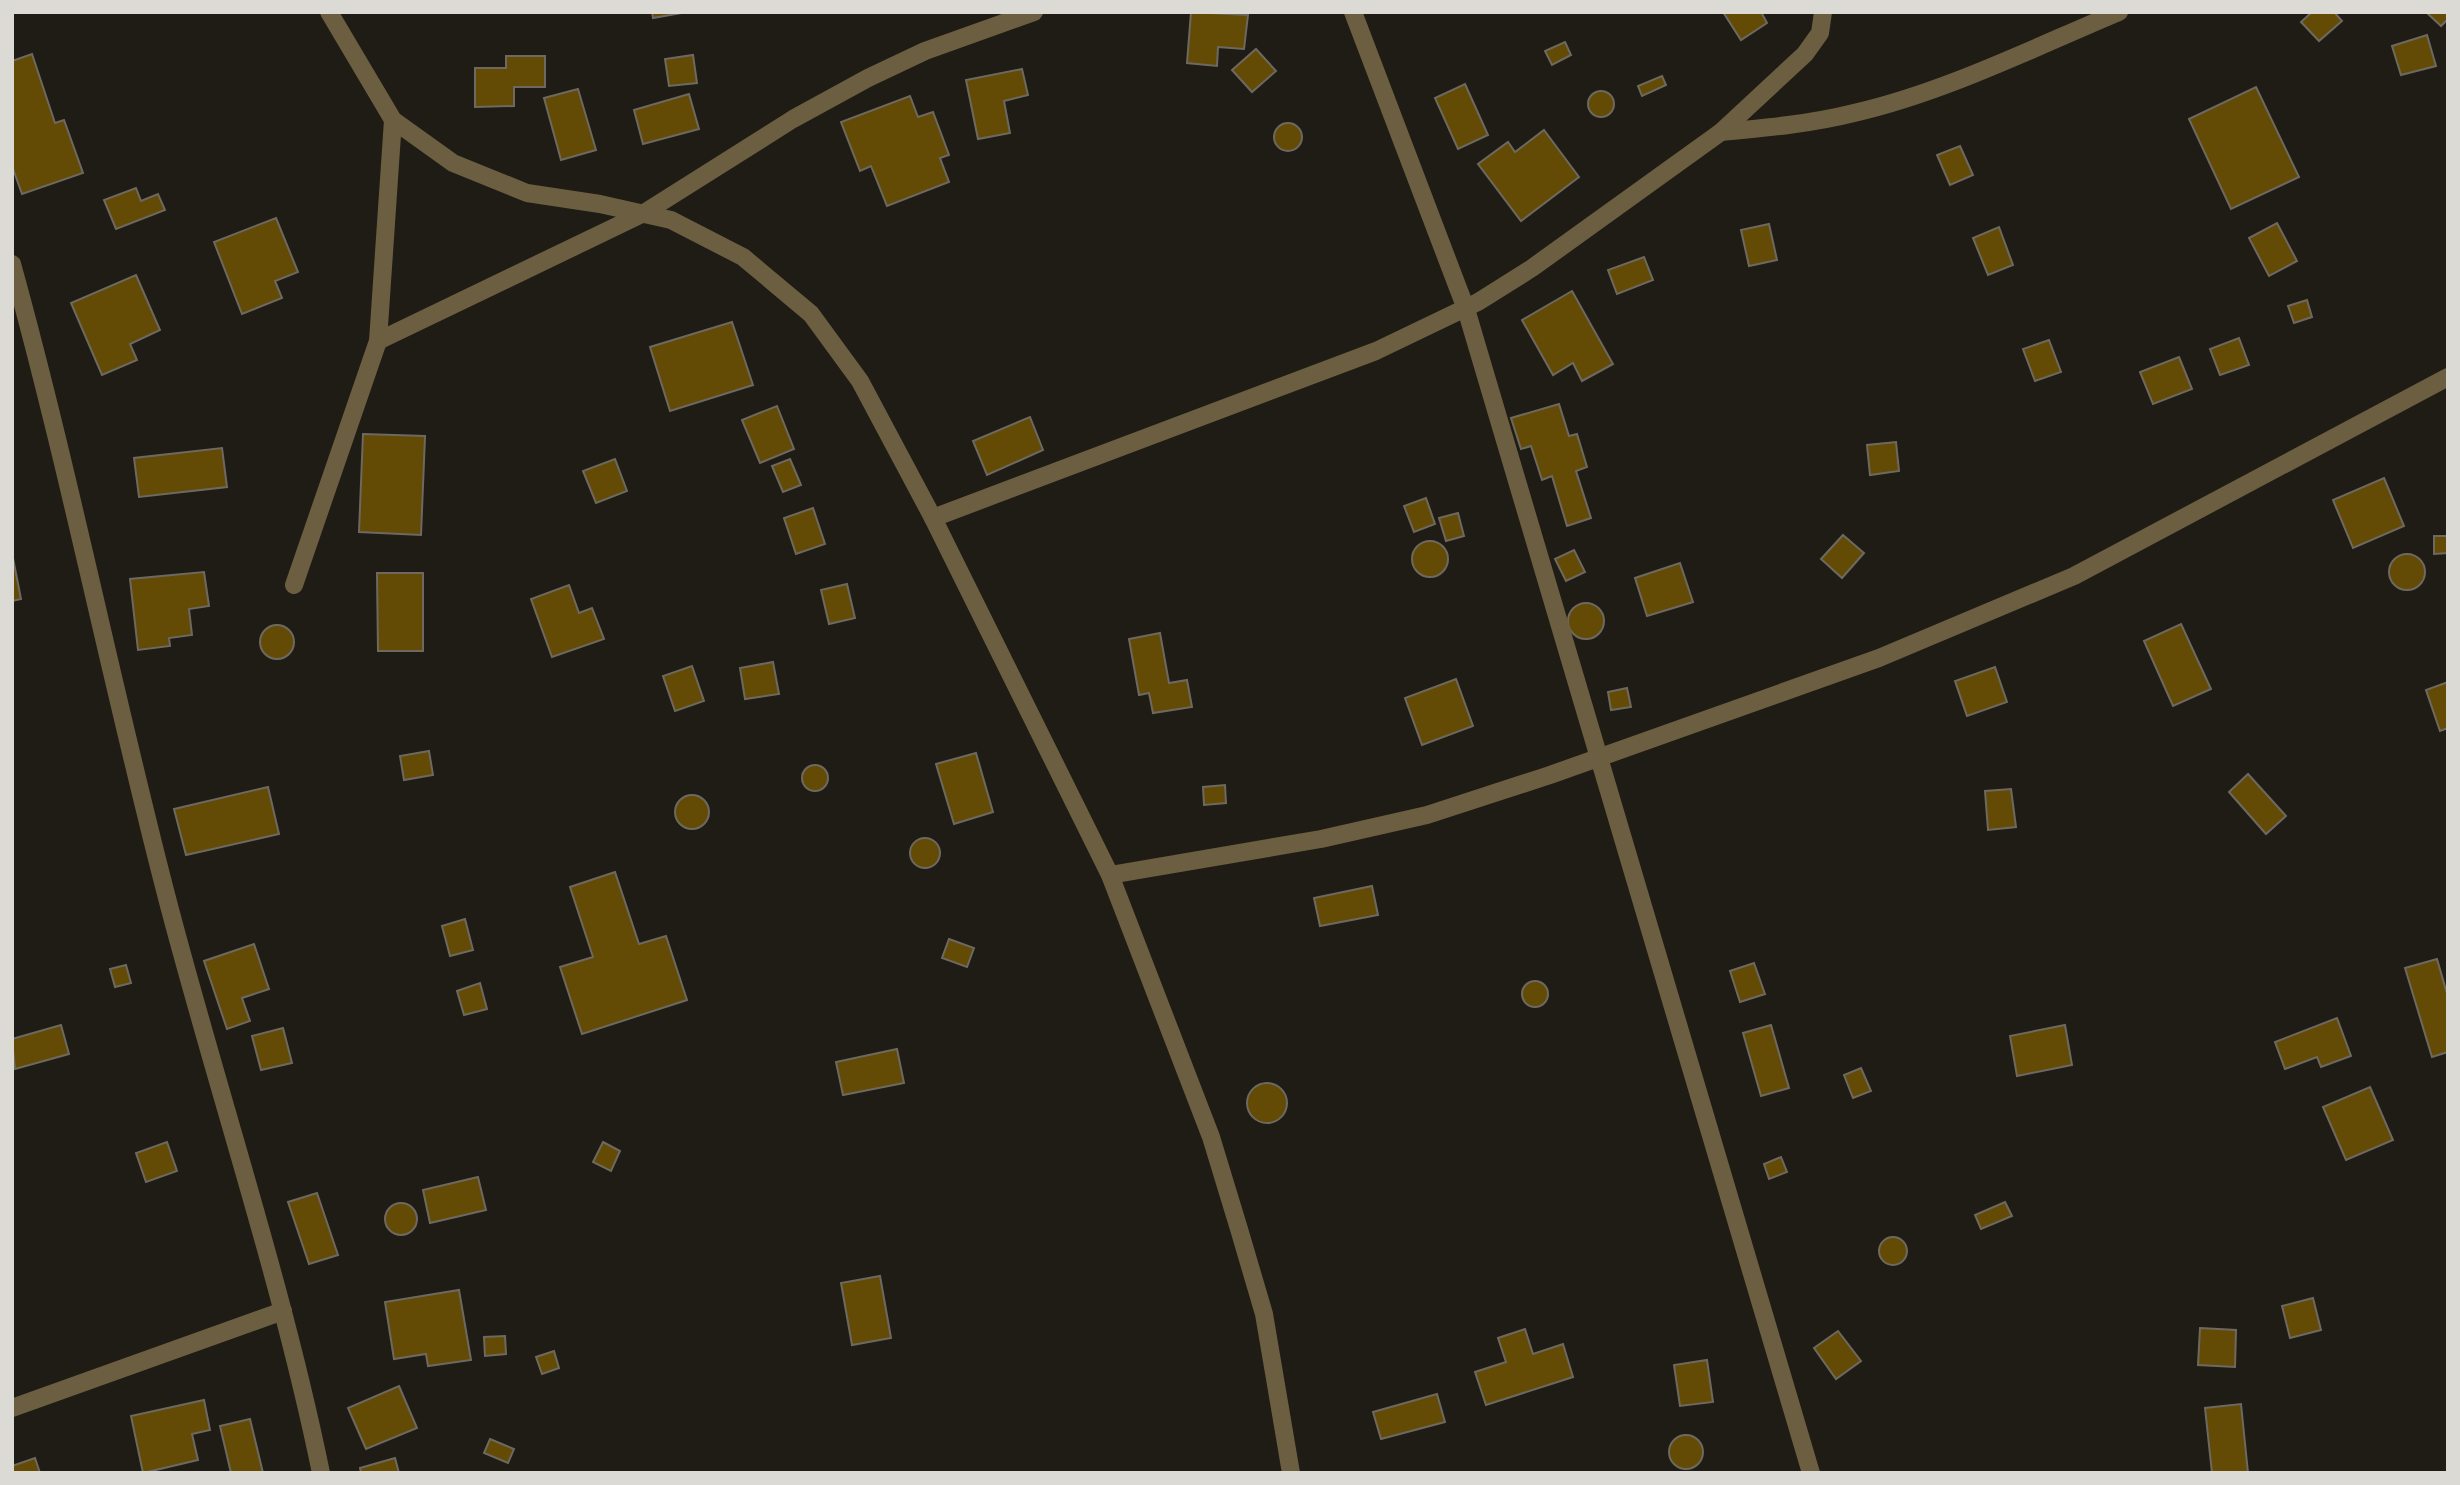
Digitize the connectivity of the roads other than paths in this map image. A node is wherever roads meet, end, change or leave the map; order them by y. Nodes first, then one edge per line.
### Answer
1 (329, 12) edge
2 (1034, 12) edge
3 (1353, 12) edge
4 (1823, 12) edge
5 (2119, 12) edge
6 (393, 120) junction
7 (1721, 132) junction
8 (644, 212) junction
9 (12, 264) edge
10 (1466, 309) junction
11 (378, 341) junction
12 (2448, 377) edge
13 (933, 518) junction
14 (293, 585) dead end
15 (1597, 758) junction
16 (1110, 875) junction
17 (283, 1311) junction
18 (12, 1408) edge
19 (321, 1473) edge
20 (1290, 1473) edge
21 (1811, 1473) edge

1 - 6 street
2 - 8 street
3 - 10 street
4 - 7 street
5 - 7 street
6 - 8 street
6 - 11 street
7 - 10 street
8 - 11 street
8 - 13 street
9 - 17 street
10 - 13 street
10 - 15 street
11 - 14 street
12 - 15 street
13 - 16 street
15 - 16 street
15 - 21 street
16 - 20 street
17 - 18 street
17 - 19 street

